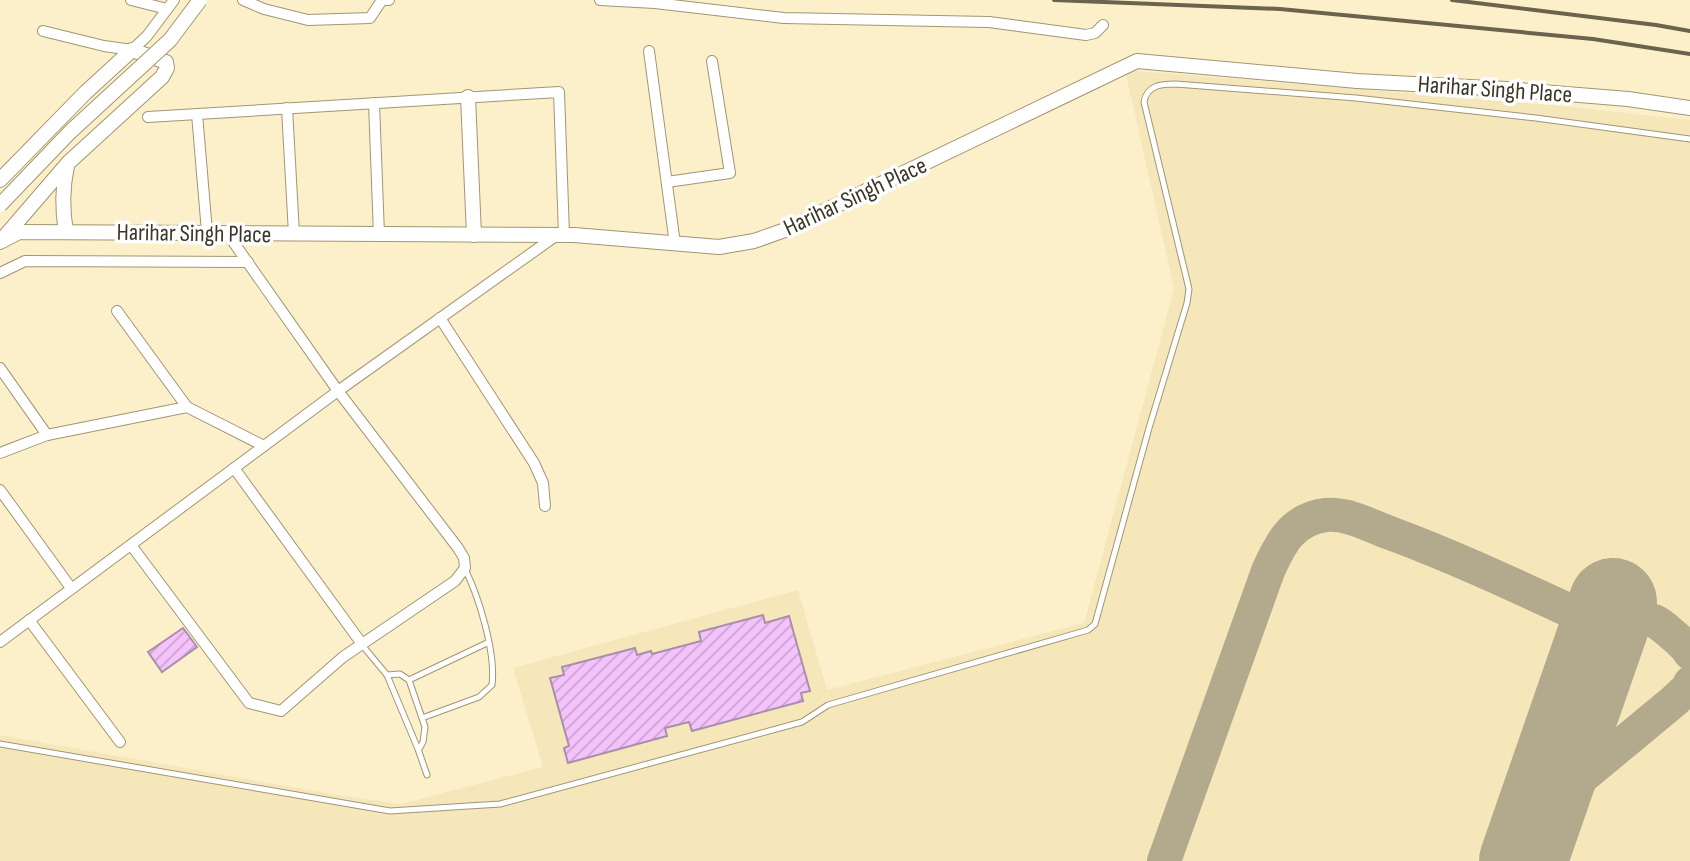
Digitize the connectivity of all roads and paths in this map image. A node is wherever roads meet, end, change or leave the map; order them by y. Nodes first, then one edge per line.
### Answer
1 (131, 0) edge
2 (200, 0) edge
3 (243, 0) edge
4 (389, 0) edge
5 (600, 0) edge
6 (170, 5) edge
7 (1103, 25) dead end
8 (43, 31) dead end
9 (132, 50) junction
10 (649, 51) dead end
11 (712, 61) dead end
12 (468, 97) junction
13 (374, 103) junction
14 (287, 108) junction
15 (1690, 108) edge
16 (197, 114) junction
17 (148, 117) dead end
18 (1690, 139) edge
19 (68, 163) junction
20 (0, 180) edge
21 (667, 182) junction
22 (0, 205) edge
23 (66, 232) junction
24 (207, 232) junction
25 (227, 233) junction
26 (294, 234) junction
27 (379, 235) junction
28 (474, 235) junction
29 (561, 235) junction
30 (0, 242) edge
31 (675, 244) junction
32 (248, 262) junction
33 (0, 273) edge
34 (117, 311) dead end
35 (440, 318) junction
36 (0, 368) edge
37 (338, 391) junction
38 (187, 407) junction
39 (47, 435) junction
40 (264, 446) junction
41 (0, 453) edge
42 (234, 468) junction
43 (0, 490) edge
44 (545, 506) dead end
45 (131, 545) junction
46 (465, 568) junction
47 (71, 588) junction
48 (29, 620) junction
49 (0, 642) edge
50 (488, 642) junction
51 (362, 644) junction
52 (387, 675) junction
53 (409, 680) junction
54 (422, 718) junction
55 (120, 742) dead end
56 (0, 744) edge
57 (418, 749) junction
58 (427, 775) dead end

1 - 6 street
2 - 22 street, bridge
3 - 4 street
5 - 7 street
6 - 9 street
8 - 9 street
9 - 19 street
9 - 20 street
10 - 21 street
11 - 21 street
12 - 13 street
12 - 28 street
12 - 29 street
13 - 14 street
13 - 27 street
14 - 16 street
14 - 26 street
15 - 31 street, Harihar Singh Place
16 - 17 street
16 - 24 street
18 - 56 lane
19 - 23 street
19 - 30 street
21 - 31 street
23 - 24 street, Harihar Singh Place
23 - 30 street, Harihar Singh Place
24 - 25 street, Harihar Singh Place
25 - 26 street, Harihar Singh Place
25 - 32 street
26 - 27 street, Harihar Singh Place
27 - 28 street, Harihar Singh Place
28 - 29 street, Harihar Singh Place
29 - 31 street, Harihar Singh Place
29 - 35 street
32 - 33 street
32 - 37 street
34 - 38 street
35 - 37 street
35 - 44 street
36 - 39 street
37 - 40 street
37 - 46 street
38 - 39 street
38 - 40 street
39 - 41 street
40 - 42 street
42 - 45 street
42 - 51 street
43 - 47 street
45 - 47 street
45 - 51 street
46 - 50 lane
46 - 51 street
47 - 48 street
48 - 49 street
48 - 55 street
50 - 53 lane
50 - 54 lane
51 - 52 lane
52 - 53 lane
52 - 57 lane
53 - 54 lane
54 - 57 lane
57 - 58 lane

